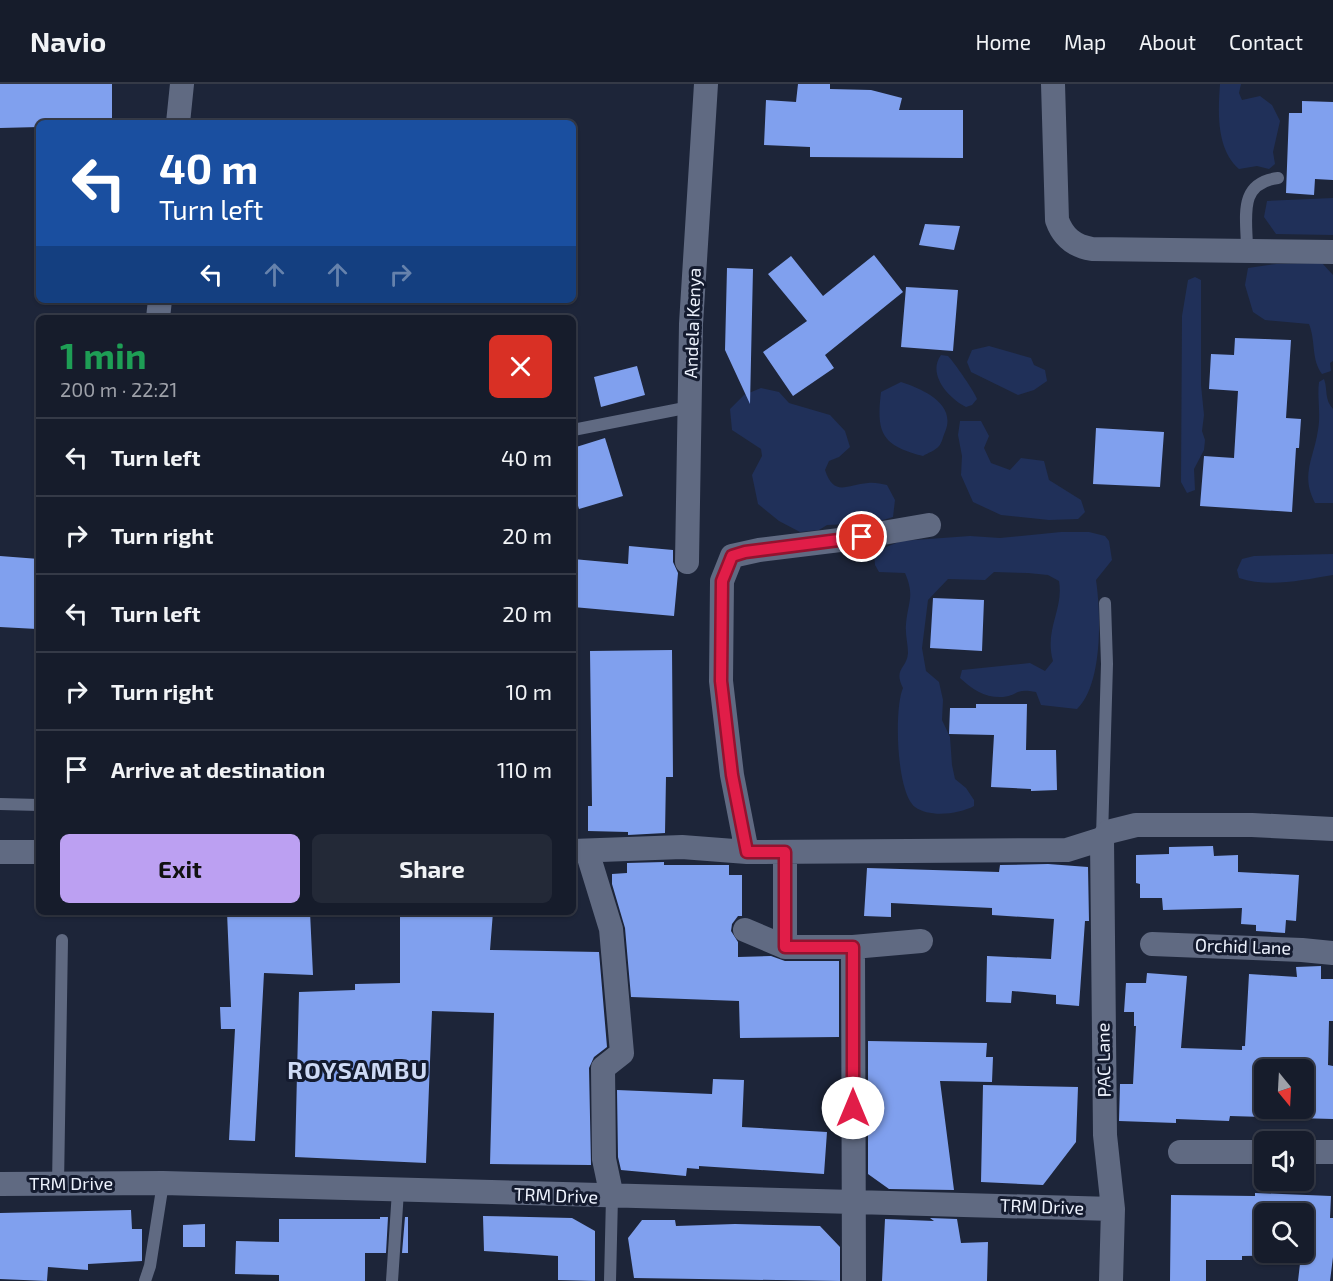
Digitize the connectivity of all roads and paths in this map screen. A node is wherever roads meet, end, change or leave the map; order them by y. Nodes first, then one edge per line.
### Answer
1 (182, 84) edge
2 (706, 84) edge
3 (1053, 84) edge
4 (178, 120) edge
5 (1278, 178) dead end
6 (1247, 250) junction
7 (1333, 252) edge
8 (690, 407) junction
9 (576, 429) edge
10 (929, 525) dead end
11 (687, 562) dead end
12 (1106, 603) dead end
13 (0, 804) edge
14 (36, 805) edge
15 (1333, 829) edge
16 (1102, 838) junction
17 (580, 851) edge
18 (0, 852) edge
19 (36, 852) edge
20 (747, 852) junction
21 (785, 852) junction
22 (745, 930) dead end
23 (62, 940) dead end
24 (921, 940) dead end
25 (1152, 944) dead end
26 (785, 947) junction
27 (853, 947) junction
28 (1333, 953) edge
29 (1180, 1152) dead end
30 (1254, 1152) edge
31 (1314, 1152) edge
32 (1333, 1152) edge
33 (164, 1183) junction
34 (0, 1184) edge
35 (58, 1185) junction
36 (398, 1191) junction
37 (612, 1197) junction
38 (854, 1200) junction
39 (1113, 1209) junction
40 (145, 1281) edge
41 (392, 1281) edge
42 (610, 1281) edge
43 (854, 1281) edge
44 (1110, 1281) edge

1 - 4 street
2 - 8 street, Andela Kenya
3 - 6 street
5 - 6 lane
6 - 7 street
8 - 9 lane
8 - 11 street, Andela Kenya
10 - 20 street
12 - 16 lane
13 - 14 lane
15 - 16 street
16 - 21 street
16 - 39 street, PAC Lane
17 - 20 street
17 - 37 street
18 - 19 street
20 - 21 street
21 - 26 street
22 - 26 street
23 - 35 lane
24 - 27 street
25 - 28 street, Orchid Lane
26 - 27 street
27 - 38 street
29 - 30 street
31 - 32 street
33 - 35 street, TRM Drive
33 - 36 street, TRM Drive
33 - 40 lane
34 - 35 street, TRM Drive
36 - 37 street, TRM Drive
36 - 41 lane
37 - 38 street, TRM Drive
37 - 42 lane
38 - 39 street, TRM Drive
38 - 43 street
39 - 44 street, PAC Lane

